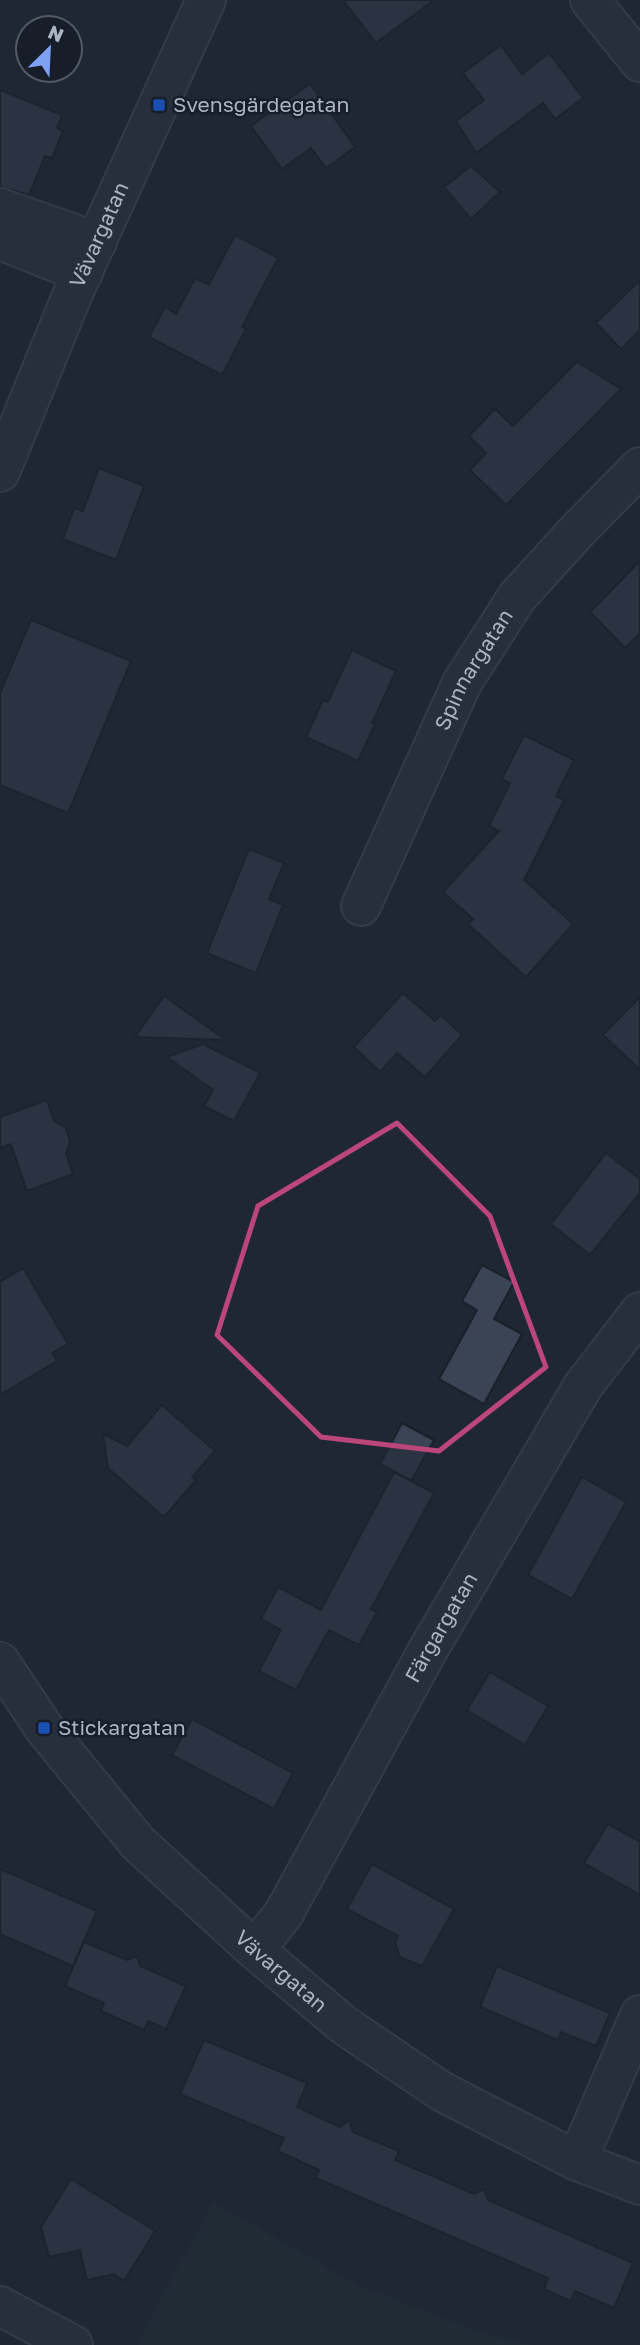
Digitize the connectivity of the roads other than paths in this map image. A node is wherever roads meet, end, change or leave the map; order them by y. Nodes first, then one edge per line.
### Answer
1 (206, 0) edge
2 (590, 0) edge
3 (640, 62) edge
4 (0, 208) edge
5 (0, 240) edge
6 (90, 258) junction
7 (640, 467) edge
8 (0, 472) edge
9 (361, 906) dead end
10 (640, 1312) edge
11 (0, 1662) edge
12 (255, 1950) junction
13 (640, 2015) edge
14 (577, 2161) junction
15 (640, 2185) edge
16 (0, 2306) edge
17 (73, 2345) edge

1 - 6 street, Vävargatan
2 - 3 street
4 - 6 street
5 - 6 street
6 - 8 street, Vävargatan
7 - 9 street, Spinnargatan
10 - 12 street, Färgargatan
11 - 12 street, Vävargatan
12 - 14 street, Vävargatan
13 - 14 street
14 - 15 street, Vävargatan
16 - 17 street

